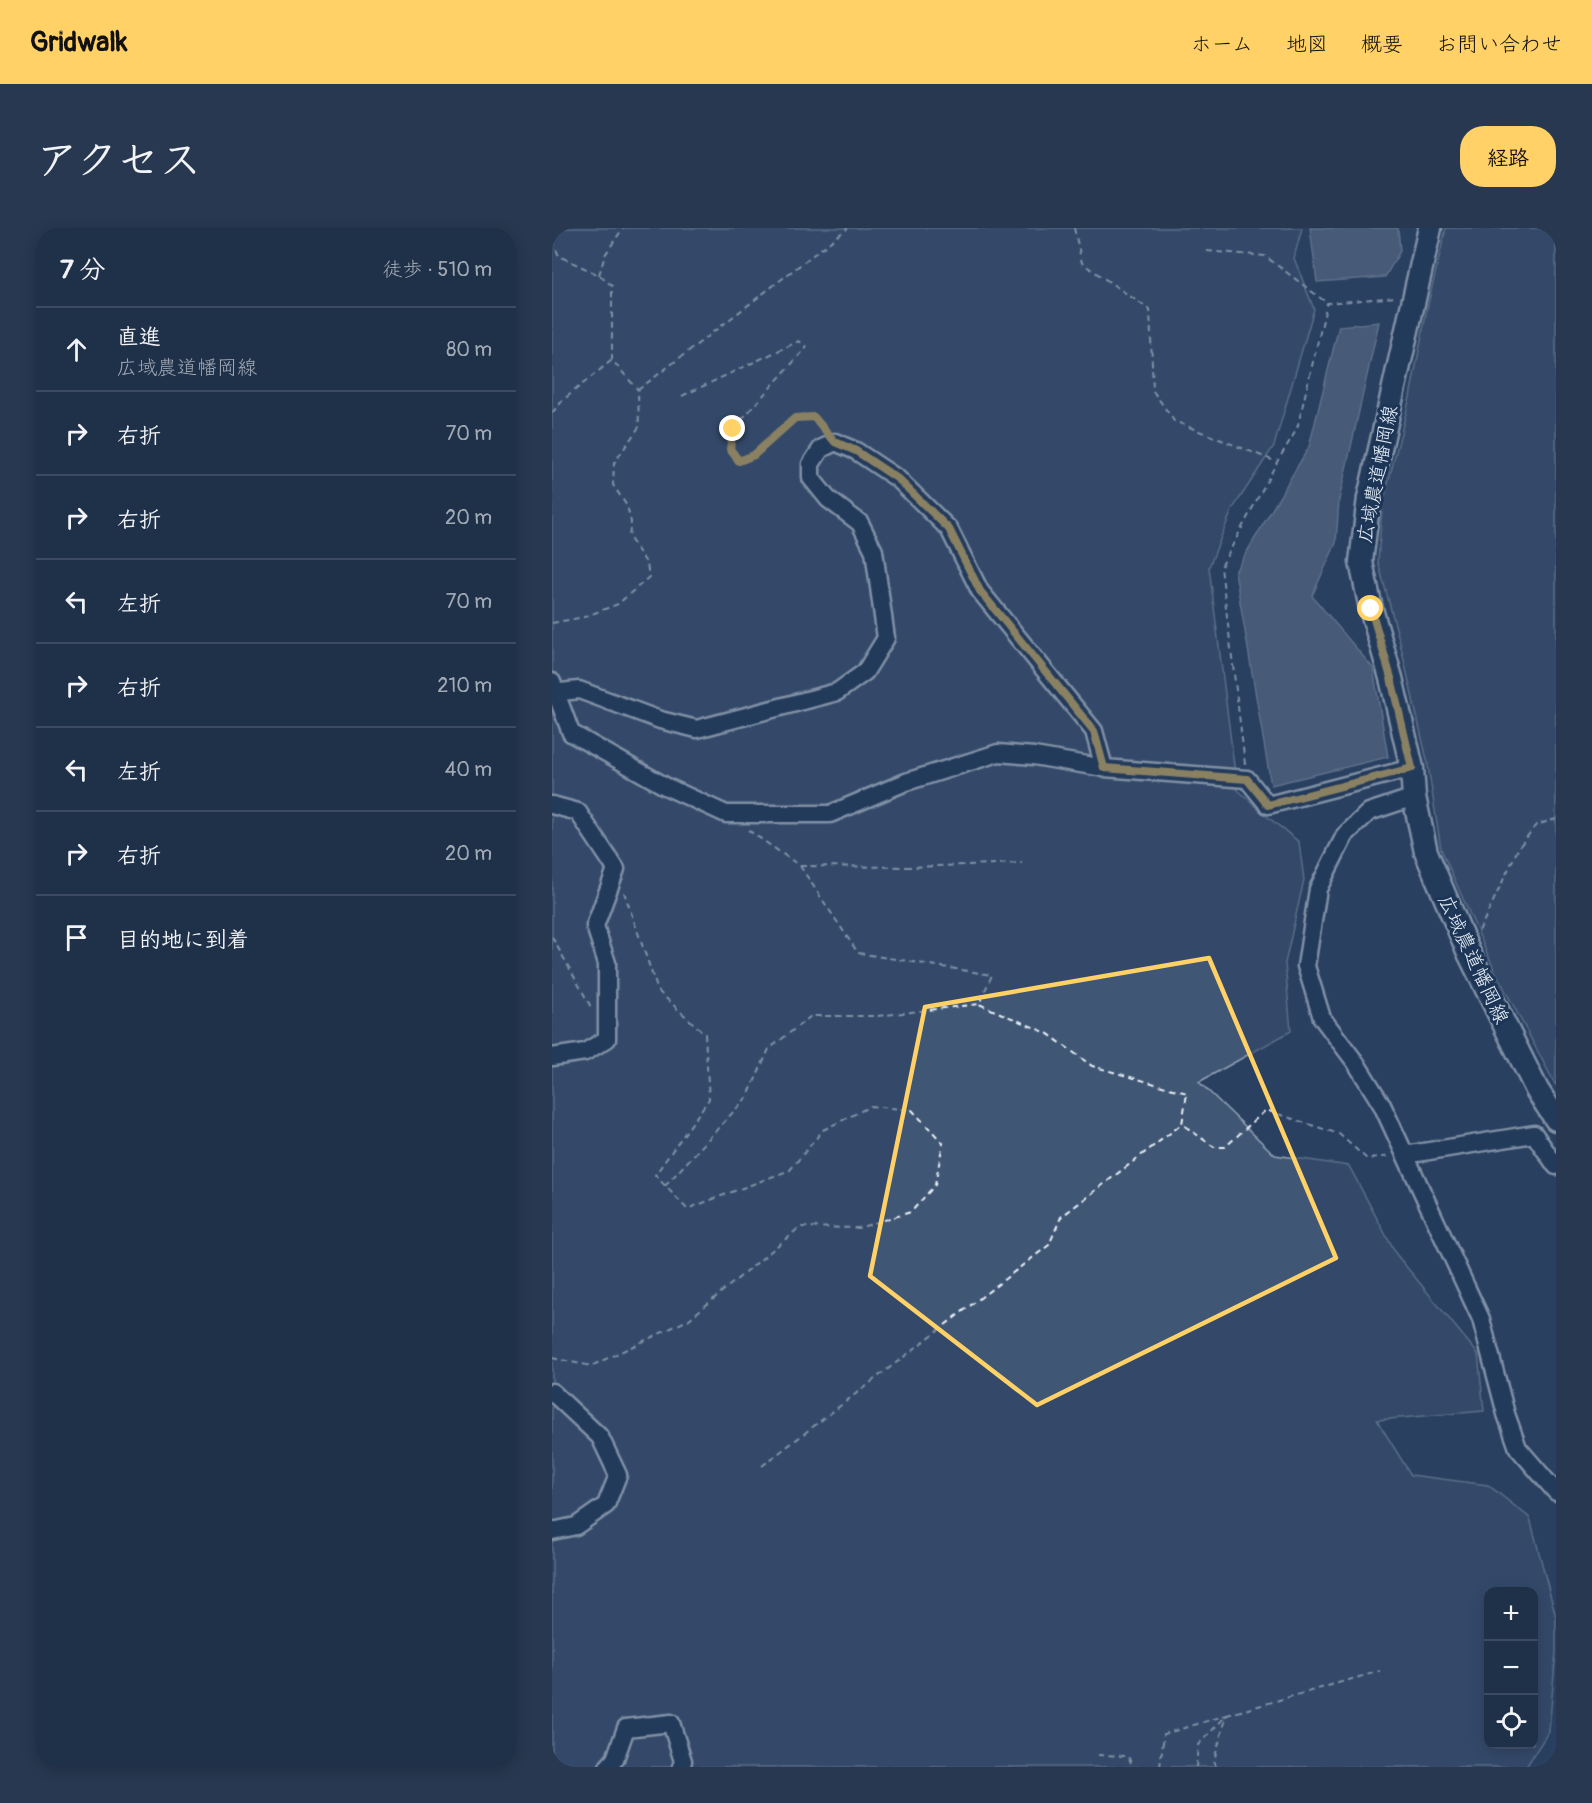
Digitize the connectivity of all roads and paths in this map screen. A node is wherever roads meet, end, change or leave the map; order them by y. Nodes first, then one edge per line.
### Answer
1 (555, 228) edge
2 (623, 228) edge
3 (848, 228) edge
4 (1074, 228) edge
5 (1430, 228) edge
6 (552, 232) edge
7 (552, 240) edge
8 (1207, 250) dead end
9 (599, 276) junction
10 (1414, 296) junction
11 (1327, 303) junction
12 (612, 360) junction
13 (638, 390) junction
14 (682, 396) dead end
15 (552, 413) edge
16 (835, 442) junction
17 (1277, 462) junction
18 (552, 623) edge
19 (553, 689) edge
20 (1104, 768) junction
21 (1412, 768) junction
22 (1247, 779) junction
23 (1414, 797) junction
24 (552, 805) edge
25 (726, 814) junction
26 (1556, 819) edge
27 (1022, 863) dead end
28 (800, 866) junction
29 (616, 870) junction
30 (552, 937) edge
31 (1468, 953) junction
32 (979, 1004) junction
33 (593, 1012) dead end
34 (552, 1057) edge
35 (1556, 1119) edge
36 (1182, 1124) junction
37 (1405, 1155) junction
38 (1556, 1166) edge
39 (665, 1186) junction
40 (552, 1358) edge
41 (552, 1392) edge
42 (762, 1466) dead end
43 (1556, 1492) edge
44 (552, 1531) edge
45 (1380, 1671) dead end
46 (1227, 1714) junction
47 (1098, 1755) dead end
48 (608, 1767) edge
49 (681, 1767) edge
50 (1133, 1767) edge
51 (1160, 1767) edge
52 (1196, 1767) edge
53 (1216, 1767) edge

1 - 6 path
2 - 9 path
3 - 13 path
4 - 17 path
5 - 10 street, 広域農道幡岡線
7 - 9 path
8 - 11 path
9 - 12 path
10 - 11 path
10 - 21 street, 広域農道幡岡線
11 - 17 path
12 - 13 path
12 - 15 path
13 - 18 path
14 - 16 path
16 - 19 street
16 - 20 street
17 - 22 path
19 - 25 street
20 - 22 street
20 - 25 street
21 - 22 street
21 - 23 street, 広域農道幡岡線
23 - 31 street, 広域農道幡岡線
23 - 37 street
24 - 29 street
25 - 28 path
26 - 31 path
27 - 28 path
28 - 32 path
29 - 34 street
29 - 39 path
30 - 33 path
31 - 35 street, 広域農道幡岡線
32 - 36 path
32 - 39 path
36 - 37 path
36 - 42 path
37 - 38 street
37 - 43 street
39 - 40 path
41 - 44 street
45 - 46 path
46 - 51 path
46 - 52 path
46 - 53 path
47 - 50 path
48 - 49 street

